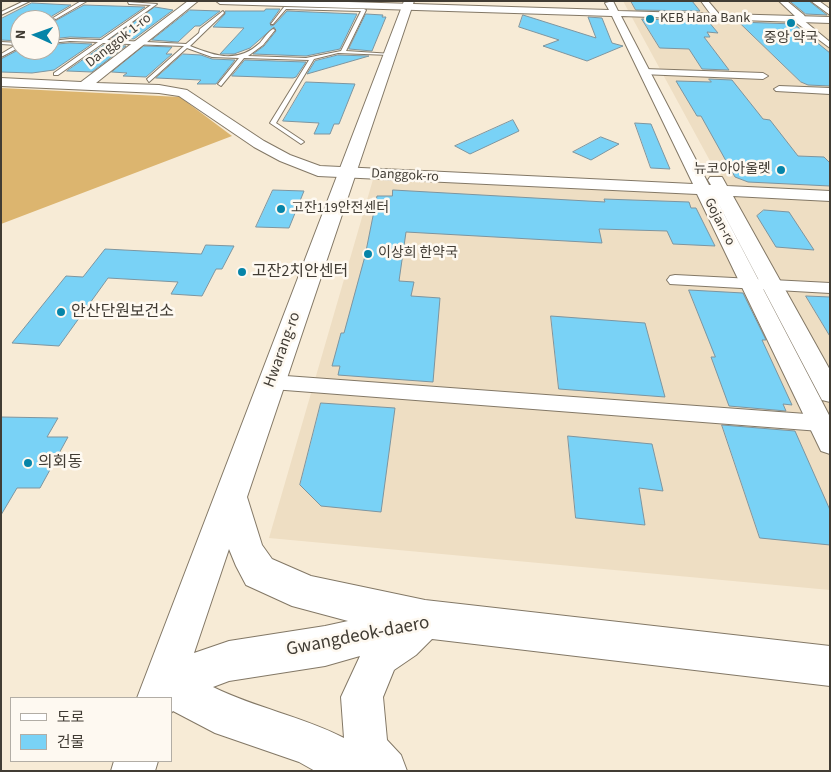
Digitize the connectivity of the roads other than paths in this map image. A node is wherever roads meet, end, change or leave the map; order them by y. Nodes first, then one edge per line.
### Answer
1 (28, 1) edge
2 (83, 1) edge
3 (194, 1) edge
4 (220, 1) edge
5 (296, 1) edge
6 (704, 1) edge
7 (782, 1) edge
8 (814, 1) edge
9 (129, 3) dead end
10 (408, 4) edge
11 (618, 9) edge
12 (223, 12) dead end
13 (830, 13) edge
14 (1, 14) edge
15 (715, 14) junction
16 (60, 15) edge
17 (799, 18) junction
18 (830, 19) edge
19 (272, 23) dead end
20 (273, 30) dead end
21 (60, 41) edge
22 (102, 41) junction
23 (141, 42) junction
24 (828, 43) edge
25 (188, 46) junction
26 (343, 52) junction
27 (390, 54) junction
28 (243, 57) junction
29 (312, 58) junction
30 (651, 72) junction
31 (56, 74) dead end
32 (763, 76) dead end
33 (149, 80) dead end
34 (1, 82) edge
35 (221, 84) dead end
36 (86, 85) junction
37 (779, 89) dead end
38 (830, 91) edge
39 (690, 132) dead end
40 (301, 142) dead end
41 (709, 166) dead end
42 (347, 174) junction
43 (703, 190) junction
44 (722, 191) junction
45 (830, 196) edge
46 (676, 280) dead end
47 (750, 284) junction
48 (772, 285) junction
49 (830, 288) edge
50 (272, 382) junction
51 (830, 393) edge
52 (825, 433) edge
53 (230, 496) junction
54 (426, 619) junction
55 (785, 661) junction
56 (830, 666) edge
57 (830, 678) edge
58 (161, 691) edge
59 (360, 771) edge
60 (385, 771) edge

1 - 14 lane
2 - 16 lane
3 - 23 street, Danggok 1-ro
4 - 10 street
5 - 10 street
6 - 15 street
7 - 17 street
8 - 13 street
9 - 22 lane
10 - 11 street
10 - 27 main road, Hwarang-ro
11 - 15 street
11 - 17 street
11 - 30 street, Gojan-ro
12 - 25 lane
15 - 17 street
17 - 18 street
17 - 24 street
19 - 26 lane
20 - 28 lane
21 - 22 lane
22 - 23 lane
22 - 31 lane
23 - 25 lane
23 - 36 street, Danggok 1-ro
25 - 28 lane
25 - 33 lane
26 - 27 lane
26 - 29 lane
27 - 42 main road, Hwarang-ro
28 - 29 lane
28 - 35 lane
29 - 40 lane
30 - 32 street
30 - 39 street, Gojan-ro
30 - 43 street, Gojan-ro
34 - 36 street, Danggok-ro
36 - 42 street, Danggok-ro
37 - 38 street
41 - 44 street, Gojan-ro
42 - 43 street, Danggok-ro
42 - 50 main road, Hwarang-ro
43 - 44 street, Danggok-ro
43 - 47 street, Gojan-ro
44 - 45 street, Danggok-ro
44 - 48 street, Gojan-ro
46 - 47 street
47 - 48 street
47 - 52 street, Gojan-ro
48 - 49 street
48 - 51 street, Gojan-ro
50 - 52 street
50 - 53 main road, Hwarang-ro
53 - 54 main road
53 - 58 main road, Hwarang-ro
54 - 55 main road, Gwangdeok-daero
54 - 58 main road, Gwangdeok-daero
54 - 60 main road
55 - 56 main road, Gwangdeok-daero
55 - 57 main road
58 - 59 main road

